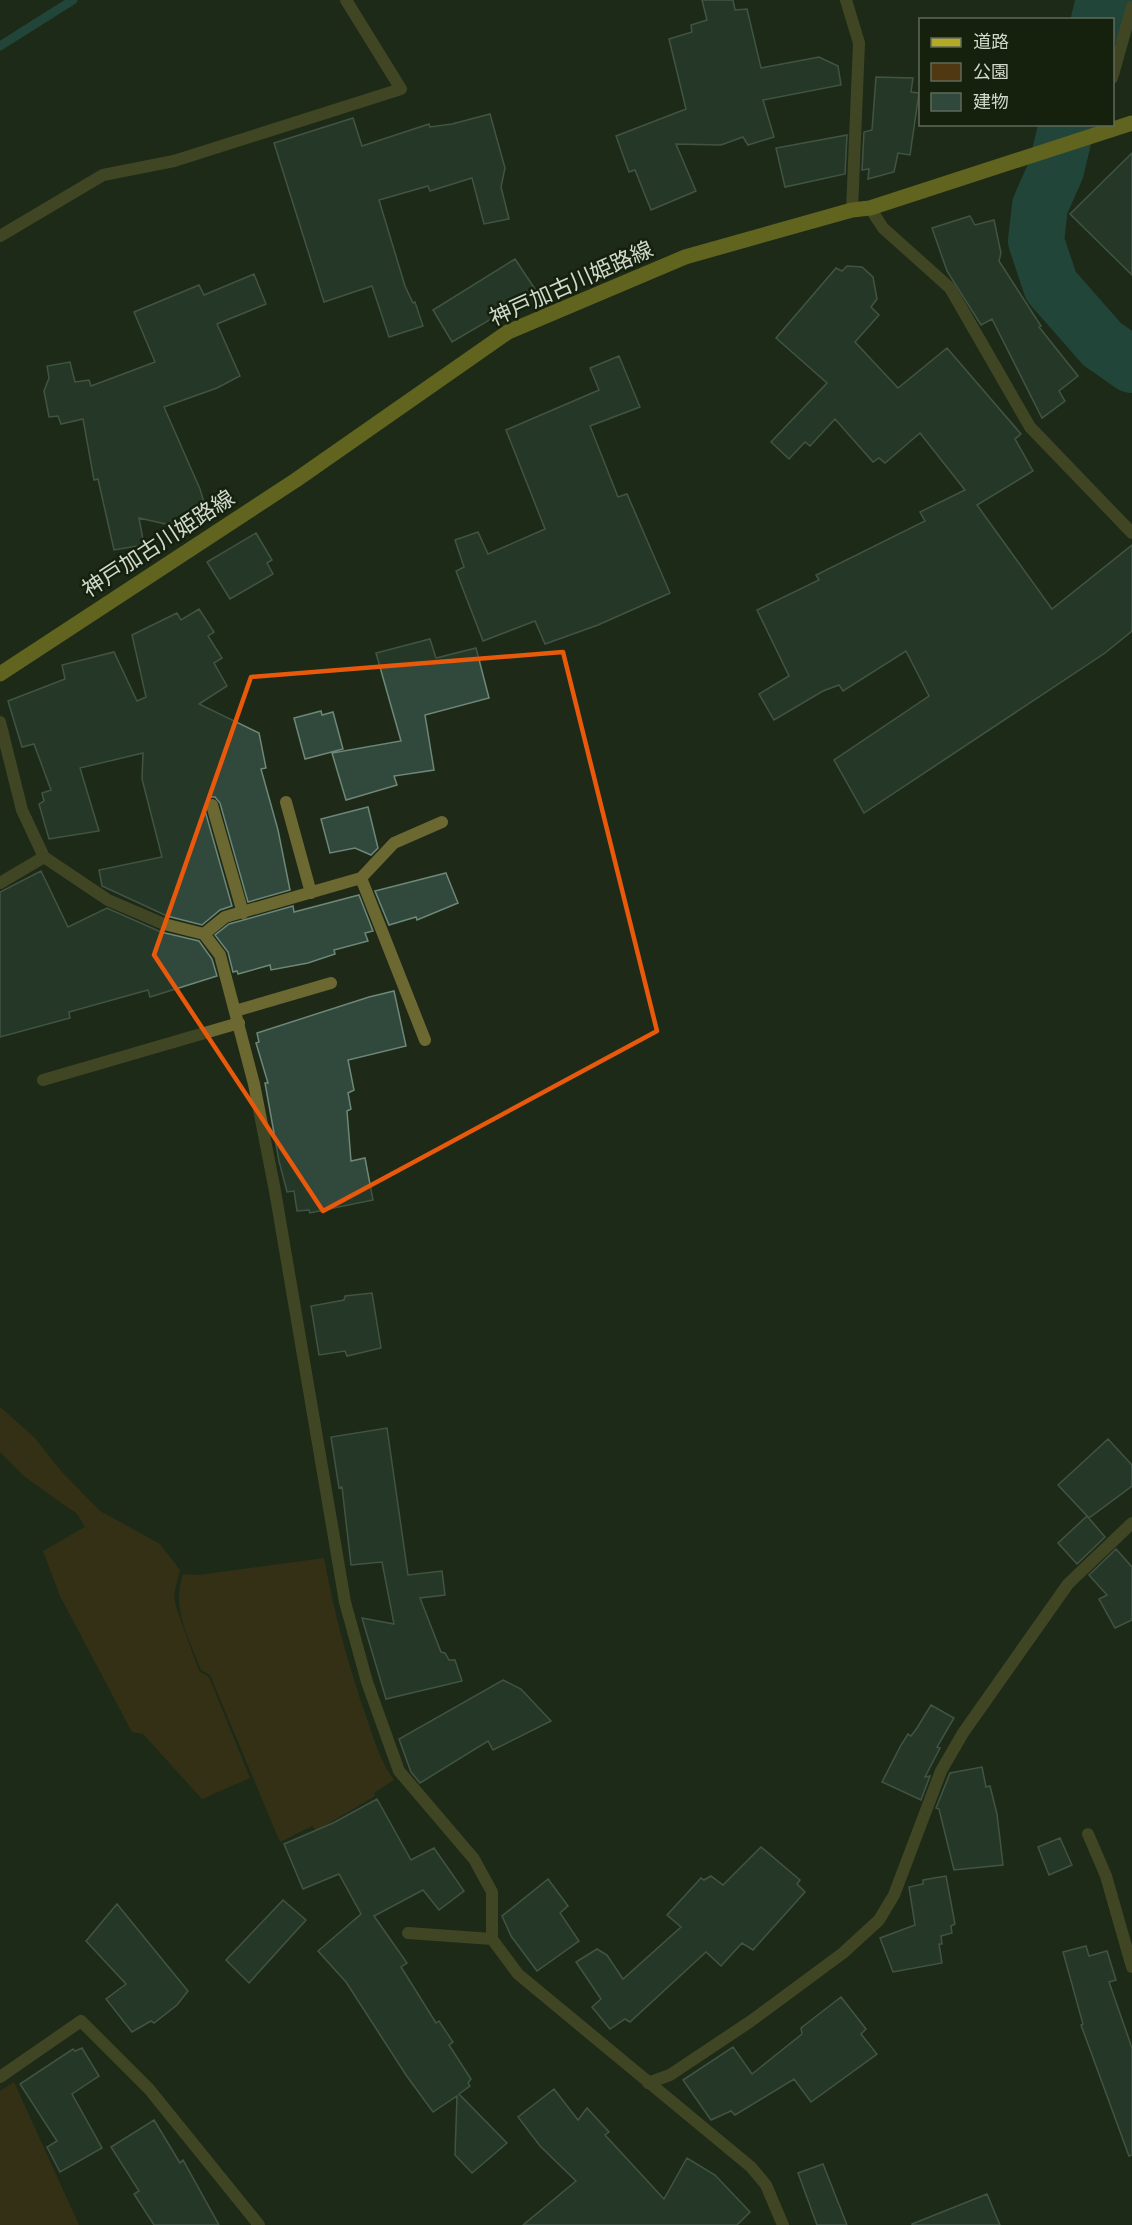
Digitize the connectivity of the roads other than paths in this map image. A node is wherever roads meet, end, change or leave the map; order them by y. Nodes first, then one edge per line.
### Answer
1 (346, 0) edge
2 (846, 0) edge
3 (1132, 7) edge
4 (1114, 74) edge
5 (1132, 123) edge
6 (1110, 127) edge
7 (870, 208) junction
8 (852, 210) junction
9 (0, 236) edge
10 (1132, 533) edge
11 (0, 674) edge
12 (0, 722) edge
13 (286, 802) dead end
14 (212, 805) dead end
15 (442, 822) dead end
16 (44, 857) junction
17 (361, 878) junction
18 (0, 883) edge
19 (311, 893) junction
20 (243, 913) junction
21 (204, 934) junction
22 (331, 983) dead end
23 (237, 1017) junction
24 (424, 1040) dead end
25 (42, 1080) dead end
26 (1130, 1529) edge
27 (1088, 1834) dead end
28 (408, 1933) dead end
29 (492, 1939) junction
30 (1132, 1966) edge
31 (0, 2077) edge
32 (648, 2083) junction
33 (260, 2225) edge
34 (783, 2225) edge

1 - 9 street
2 - 8 street
3 - 4 street
5 - 6 main road, 神戸加古川姫路線
6 - 7 main road, 神戸加古川姫路線
7 - 8 main road, 神戸加古川姫路線
7 - 10 street
8 - 11 main road, 神戸加古川姫路線
12 - 16 street
13 - 19 street
14 - 20 street
15 - 17 street
16 - 18 street
16 - 21 street
17 - 19 street
17 - 24 street
19 - 20 street
20 - 21 street
21 - 23 street
22 - 23 street
23 - 25 street
23 - 29 street
26 - 32 street
27 - 30 street
28 - 29 street
29 - 32 street
31 - 33 street
32 - 34 street

